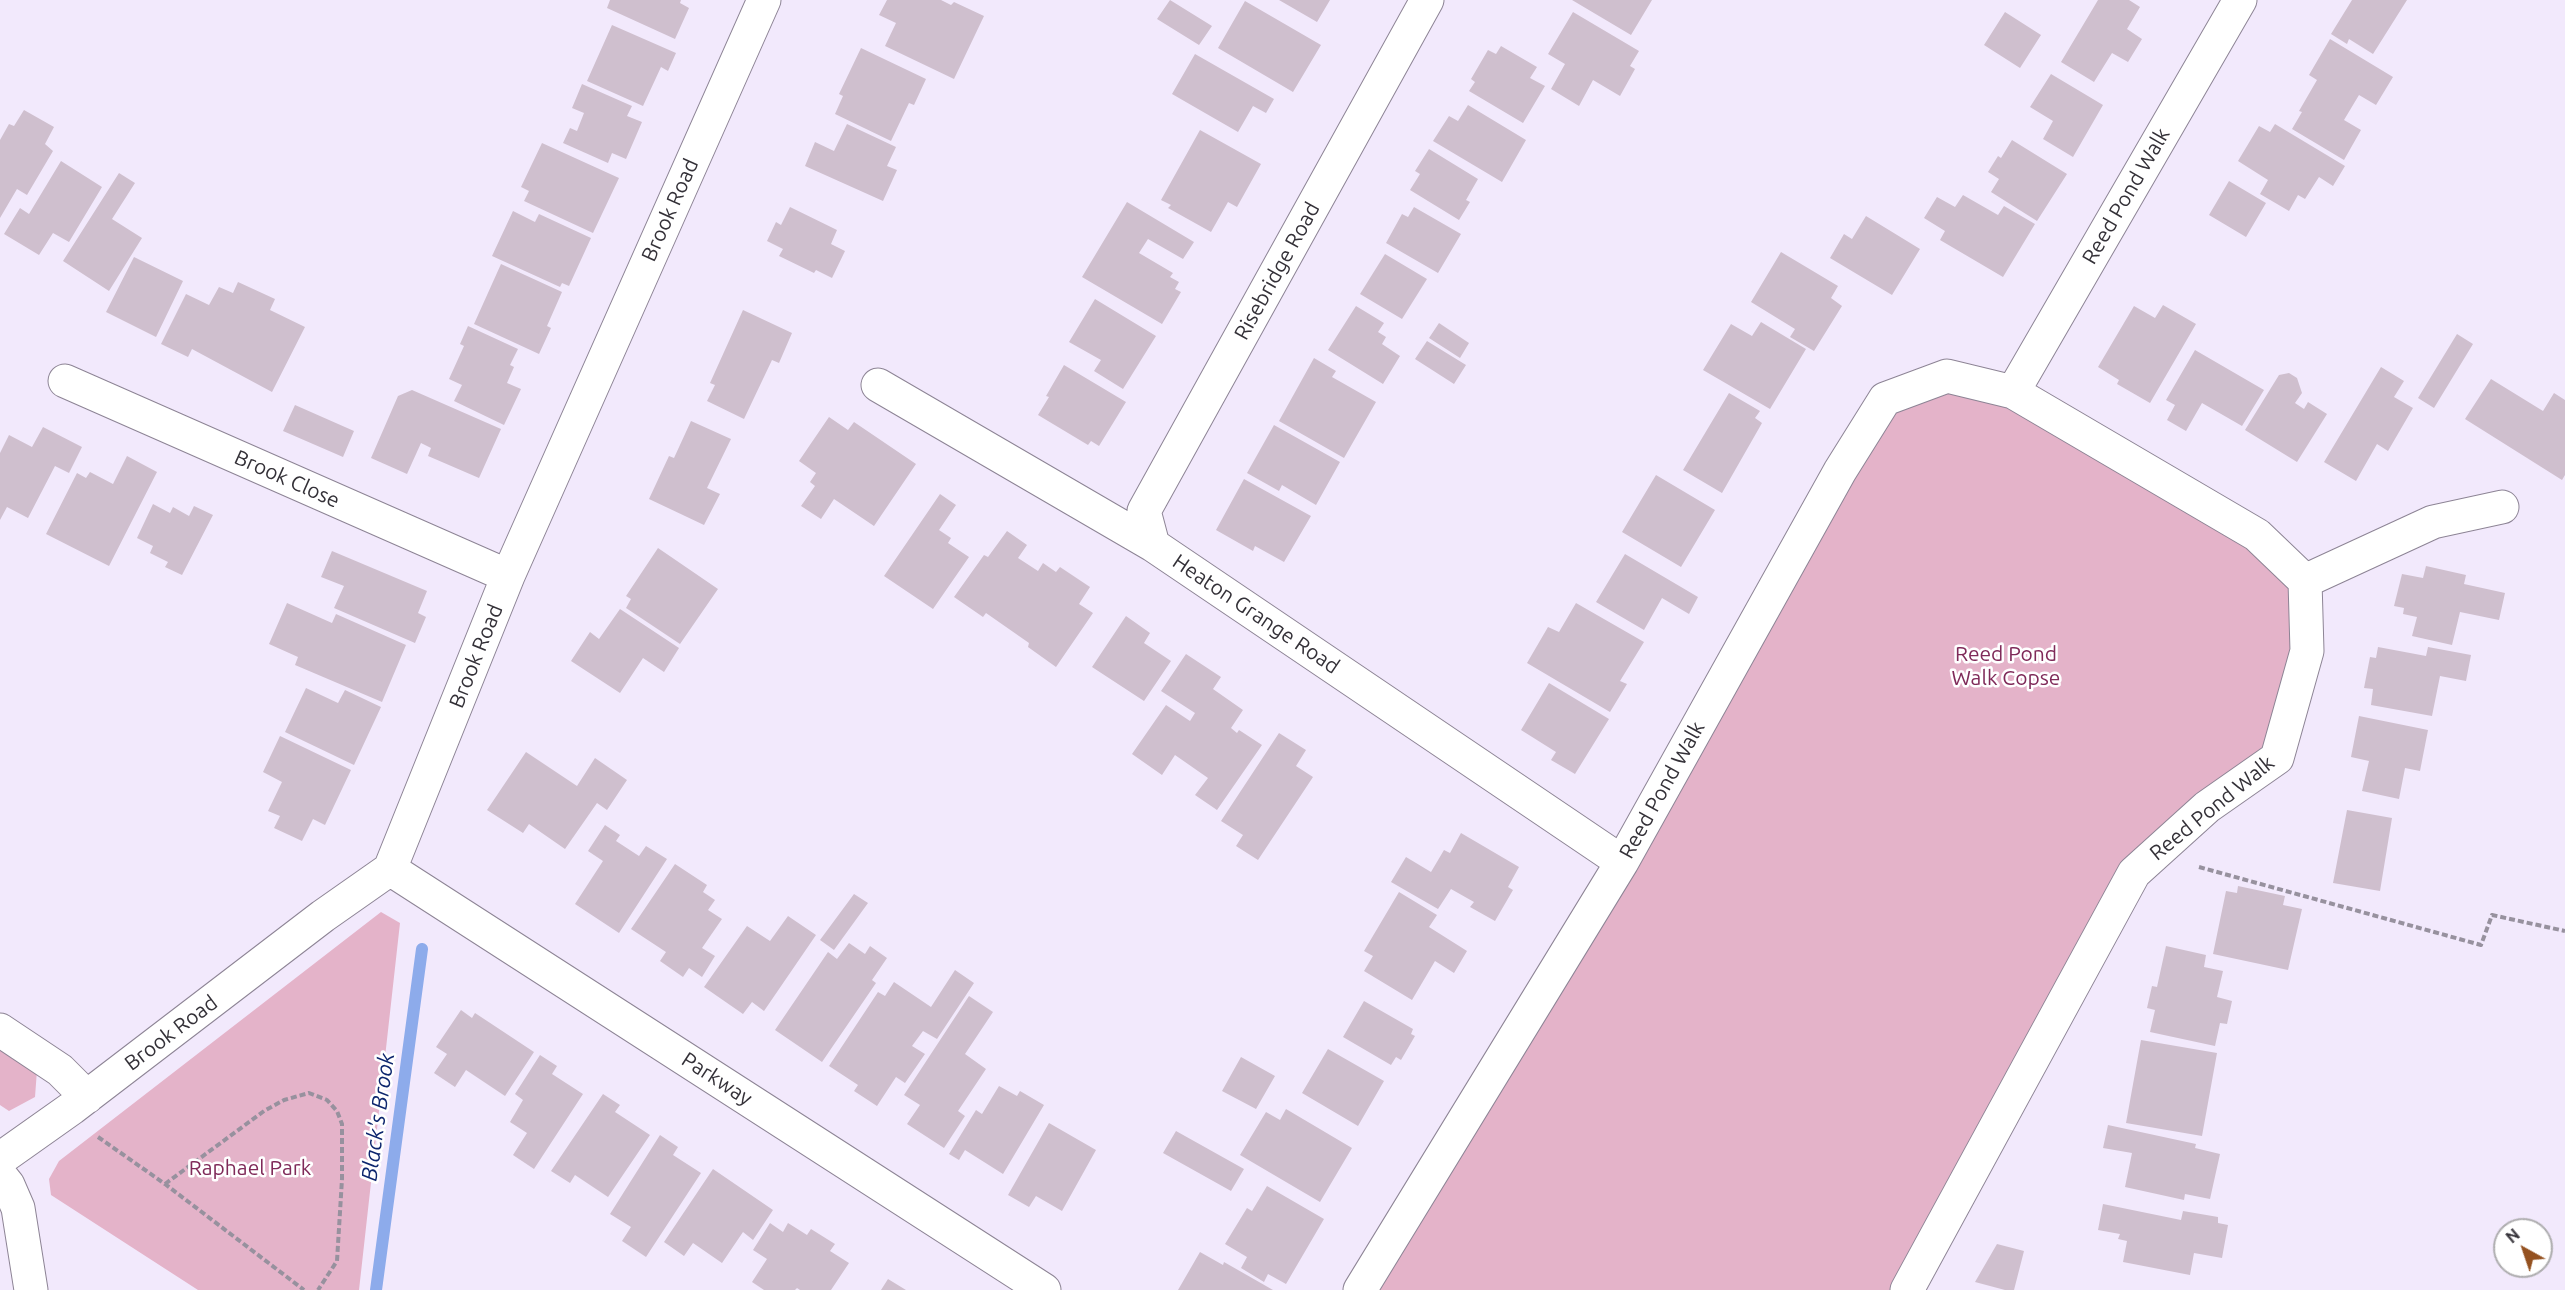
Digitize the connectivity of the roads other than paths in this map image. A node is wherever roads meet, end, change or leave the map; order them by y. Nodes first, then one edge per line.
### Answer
1 (764, 0) edge
2 (1427, 0) edge
3 (2240, 0) edge
4 (65, 381) dead end
5 (878, 385) dead end
6 (2013, 392) junction
7 (2502, 507) dead end
8 (1153, 545) junction
9 (508, 576) junction
10 (2305, 581) junction
11 (1622, 862) junction
12 (390, 869) junction
13 (0, 1030) edge
14 (80, 1103) junction
15 (3, 1154) edge
16 (31, 1290) edge
17 (1044, 1290) edge
18 (1360, 1290) edge
19 (1907, 1290) edge

1 - 9 street, Brook Road
2 - 8 street, Risebridge Road
3 - 6 street, Reed Pond Walk
4 - 9 street, Brook Close
5 - 8 street, Heaton Grange Road
6 - 10 street, Reed Pond Walk
6 - 11 street, Reed Pond Walk
7 - 10 street
8 - 11 street, Heaton Grange Road
9 - 12 street, Brook Road
10 - 19 street, Reed Pond Walk
11 - 18 street, Reed Pond Walk
12 - 14 street, Brook Road
12 - 17 street, Parkway
13 - 14 street
14 - 15 street, Brook Road
15 - 16 street

